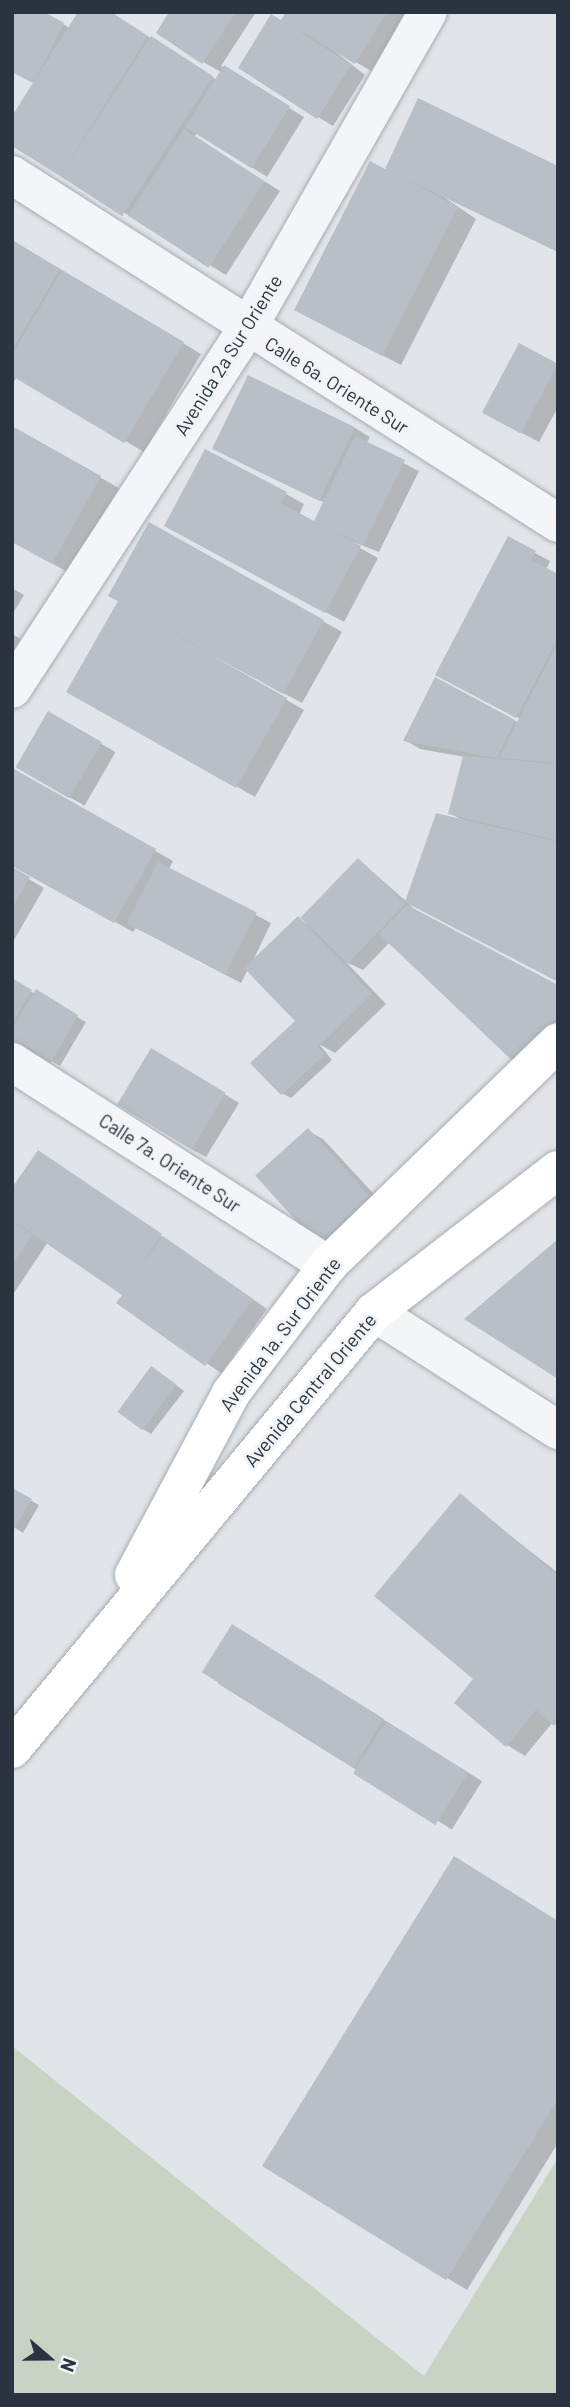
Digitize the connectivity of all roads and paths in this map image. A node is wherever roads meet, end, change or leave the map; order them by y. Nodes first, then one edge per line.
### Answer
1 (428, 12) edge
2 (12, 175) edge
3 (247, 329) junction
4 (558, 523) edge
5 (12, 688) edge
6 (558, 1042) edge
7 (12, 1062) edge
8 (558, 1170) edge
9 (328, 1265) junction
10 (374, 1312) junction
11 (558, 1430) edge
12 (96, 1646) junction
13 (12, 1749) edge

1 - 3 street, Avenida 2a Sur Oriente
2 - 3 street, Calle 6a. Oriente Sur
3 - 4 street, Calle 6a. Oriente Sur
3 - 5 street, Avenida 2a Sur Oriente
6 - 9 street, Avenida 1a. Sur Oriente
7 - 9 street, Calle 7a. Oriente Sur
8 - 10 street, Avenida Central Oriente
9 - 12 street, Avenida 1a. Sur Oriente
10 - 11 street
10 - 12 street, Avenida Central Oriente
12 - 13 street

